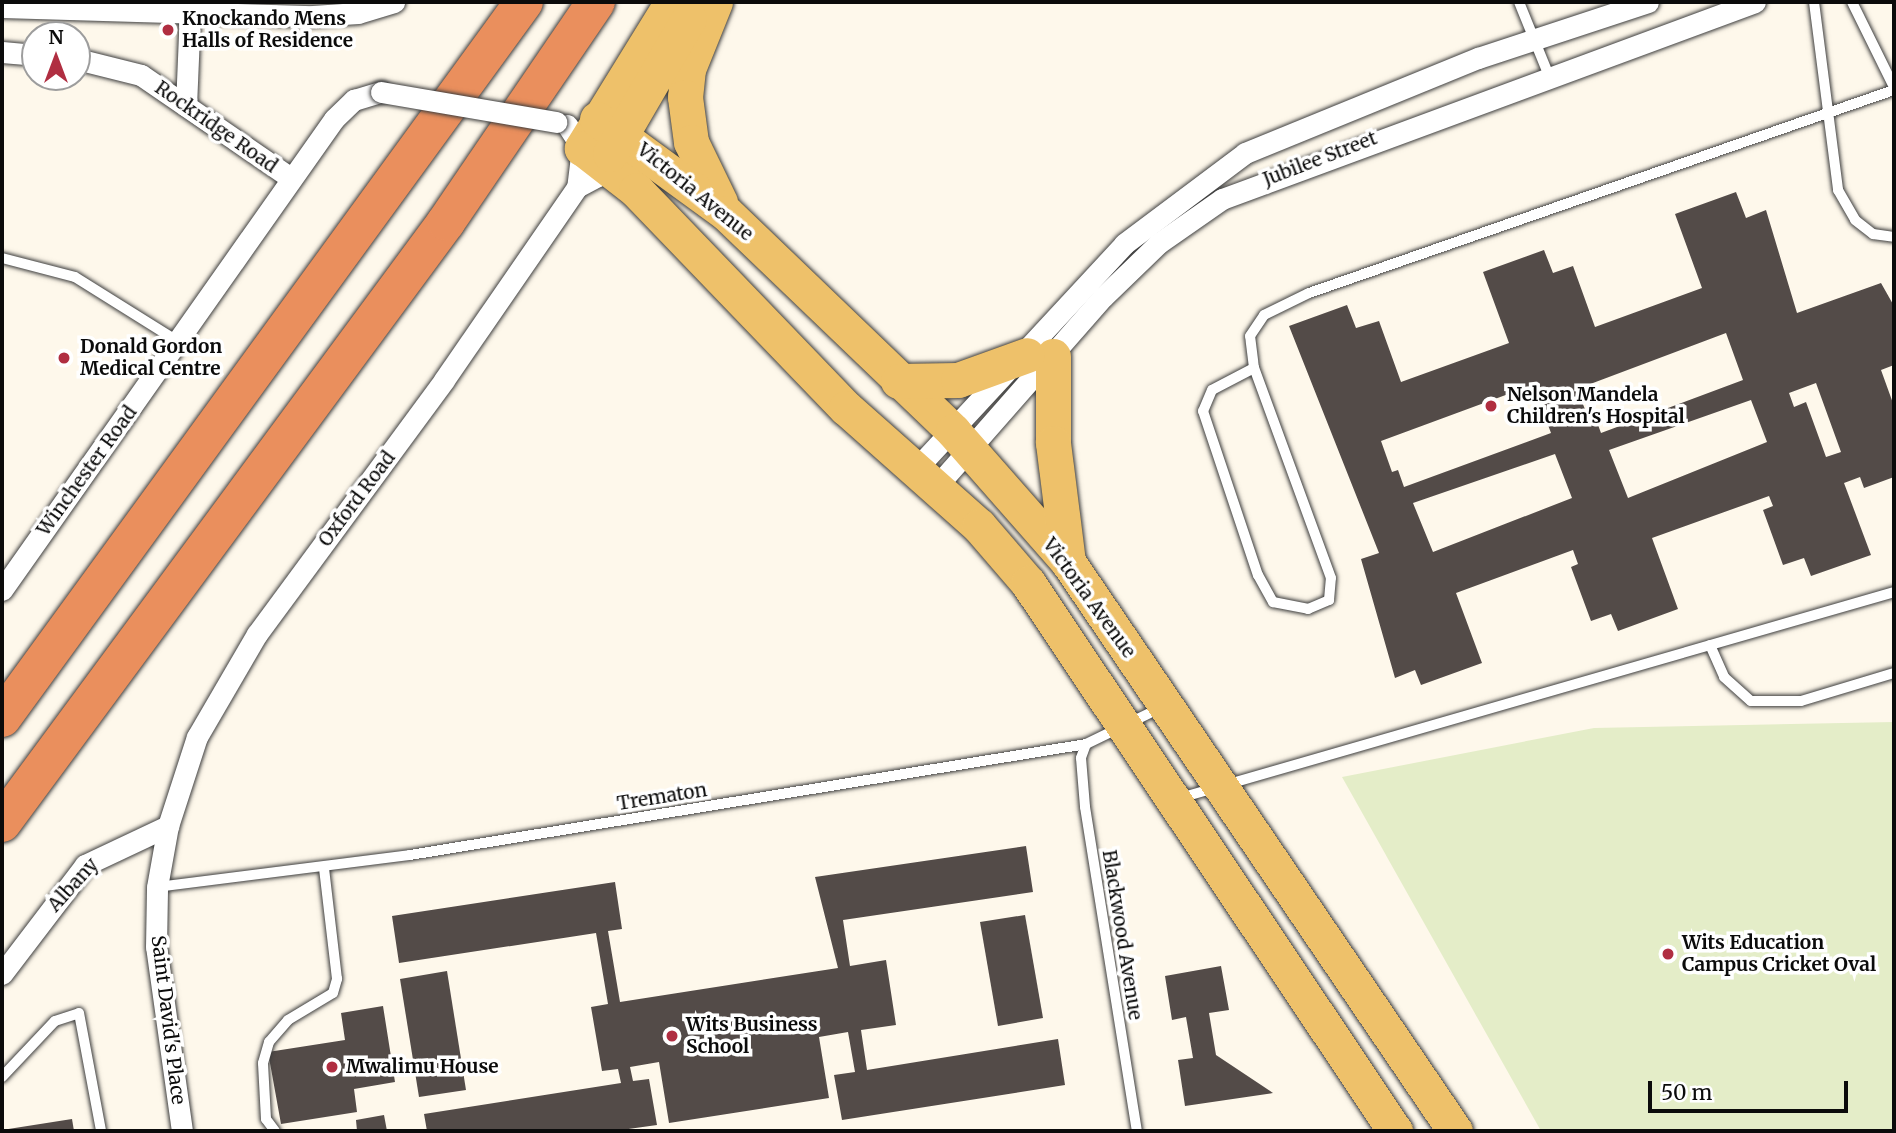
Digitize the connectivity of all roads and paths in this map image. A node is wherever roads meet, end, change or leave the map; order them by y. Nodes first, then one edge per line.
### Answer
1 (394, 2) edge
2 (524, 2) edge
3 (596, 2) edge
4 (672, 2) edge
5 (699, 2) edge
6 (715, 2) edge
7 (1519, 2) edge
8 (1648, 2) edge
9 (1755, 2) edge
10 (1814, 2) edge
11 (1852, 2) edge
12 (2, 7) edge
13 (190, 12) junction
14 (1534, 40) junction
15 (2, 52) edge
16 (21, 54) edge
17 (91, 62) edge
18 (1549, 76) junction
19 (1894, 89) edge
20 (186, 106) junction
21 (1827, 110) junction
22 (588, 135) junction
23 (291, 178) junction
24 (726, 213) junction
25 (1894, 237) edge
26 (2, 258) edge
27 (1086, 282) junction
28 (1103, 297) junction
29 (179, 342) junction
30 (1040, 356) junction
31 (1254, 368) junction
32 (898, 381) junction
33 (961, 440) junction
34 (925, 479) junction
35 (1068, 562) junction
36 (2, 590) edge
37 (1894, 592) edge
38 (1710, 645) junction
39 (1894, 673) edge
40 (1164, 706) junction
41 (2, 718) edge
42 (1124, 723) junction
43 (1086, 744) junction
44 (1220, 786) junction
45 (1177, 799) junction
46 (2, 823) edge
47 (168, 826) junction
48 (324, 868) junction
49 (157, 887) junction
50 (2, 974) edge
51 (2, 1077) edge
52 (101, 1131) edge
53 (182, 1131) edge
54 (275, 1131) edge
55 (1137, 1131) edge
56 (1395, 1131) edge
57 (1455, 1131) edge

1 - 13 street
2 - 41 highway
3 - 46 highway
4 - 22 main road, Oxford Road
5 - 22 main road, Oxford Road
6 - 24 main road
7 - 14 lane
8 - 14 street, Jubilee Street
9 - 18 street, Jubilee Street
10 - 21 lane
11 - 19 lane
12 - 13 street
13 - 20 street
14 - 18 lane
14 - 27 street, Jubilee Street
15 - 16 street
17 - 20 street, Rockridge Road
18 - 28 street, Jubilee Street
19 - 21 lane
20 - 23 street, Rockridge Road
21 - 25 lane
21 - 31 lane
22 - 23 street, Rockridge Road, bridge
22 - 24 main road, Victoria Avenue
22 - 34 main road, Victoria Avenue
22 - 47 street, Oxford Road
23 - 29 street, Winchester Road
24 - 32 main road, Victoria Avenue
26 - 29 lane
27 - 28 street
27 - 30 street, Jubilee Street
28 - 30 street, Jubilee Street
29 - 36 street, Winchester Road
30 - 32 main road
30 - 33 street, Jubilee Street
30 - 35 main road
31 - 31 lane
32 - 33 main road, Victoria Avenue
33 - 34 street, Jubilee Street
33 - 35 main road, Victoria Avenue
34 - 42 main road, Victoria Avenue
35 - 40 main road, Victoria Avenue
37 - 38 lane
38 - 39 lane
38 - 44 lane
40 - 42 lane, Trematon
40 - 44 main road, Victoria Avenue
42 - 43 lane, Trematon
42 - 45 main road, Victoria Avenue
43 - 48 lane, Trematon
43 - 55 lane, Blackwood Avenue
44 - 45 lane
44 - 57 main road, Victoria Avenue
45 - 56 main road, Victoria Avenue
47 - 49 street, Saint David's Place
47 - 50 street, Albany
48 - 49 lane, Trematon
48 - 54 lane
49 - 53 street, Saint David's Place
51 - 52 lane

